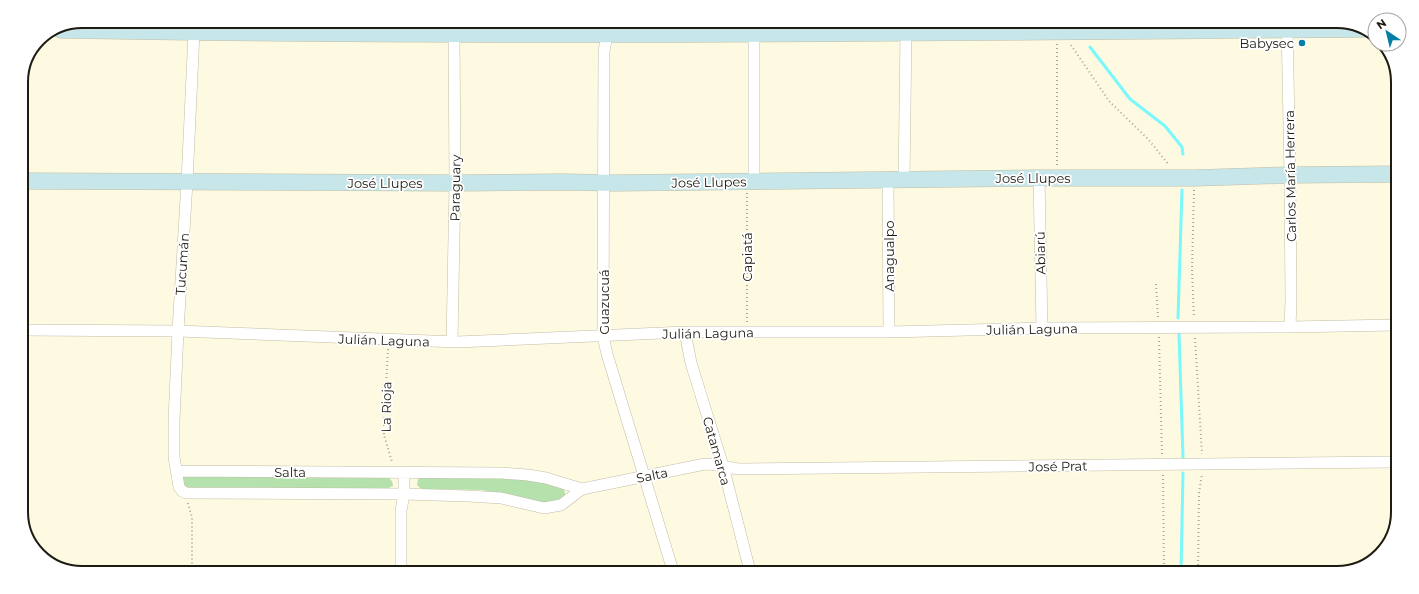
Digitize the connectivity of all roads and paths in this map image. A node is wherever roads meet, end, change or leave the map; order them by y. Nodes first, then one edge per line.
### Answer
1 (287, 28) edge
2 (331, 28) edge
3 (949, 28) edge
4 (1242, 28) edge
5 (1287, 28) edge
6 (1326, 28) edge
7 (1342, 28) edge
8 (608, 29) edge
9 (67, 30) edge
10 (194, 32) junction
11 (906, 32) junction
12 (1062, 32) junction
13 (454, 34) junction
14 (754, 34) junction
15 (1391, 174) edge
16 (1290, 175) junction
17 (1039, 178) junction
18 (1057, 178) junction
19 (1177, 178) junction
20 (896, 180) junction
21 (28, 181) edge
22 (187, 182) junction
23 (750, 182) junction
24 (455, 183) junction
25 (604, 183) junction
26 (1156, 284) dead end
27 (1391, 325) edge
28 (1158, 327) junction
29 (1290, 327) junction
30 (1042, 328) junction
31 (28, 330) edge
32 (178, 331) junction
33 (685, 332) junction
34 (747, 332) junction
35 (889, 332) junction
36 (603, 336) junction
37 (388, 340) junction
38 (452, 342) junction
39 (1391, 462) edge
40 (1163, 465) junction
41 (1203, 465) junction
42 (722, 466) junction
43 (177, 471) junction
44 (400, 473) junction
45 (644, 477) junction
46 (582, 489) junction
47 (186, 493) junction
48 (404, 494) junction
49 (192, 566) edge
50 (401, 566) edge
51 (671, 566) edge
52 (749, 566) edge
53 (1164, 566) edge
54 (1198, 566) edge

1 - 10 street
2 - 13 street
3 - 11 street
3 - 12 street
4 - 12 street
5 - 16 street, Carlos María Herrera
6 - 7 street
8 - 13 street
8 - 14 street
8 - 25 street, Guazucuá
9 - 10 street
10 - 22 street, Tucumán
11 - 14 street
11 - 20 street, Anagualpo
12 - 18 path
12 - 19 path
13 - 24 street, Paraguary
14 - 23 street
15 - 16 street, José Llupes
16 - 19 street, José Llupes
16 - 29 street, Carlos María Herrera
17 - 18 street, José Llupes
17 - 20 street, José Llupes
17 - 30 street, Abiarú
18 - 19 street, José Llupes
20 - 23 street, José Llupes
20 - 35 street, Anagualpo
21 - 22 street, José Llupes
22 - 24 street, José Llupes
22 - 32 street, Tucumán
23 - 25 street, José Llupes
23 - 34 path, Capiatá
24 - 25 street, José Llupes
24 - 38 street, Paraguary
25 - 36 street, Guazucuá
26 - 28 path
27 - 29 street, Julián Laguna
28 - 29 street, Julián Laguna
28 - 30 street, Julián Laguna
28 - 40 path
30 - 35 street, Julián Laguna
31 - 32 street, Julián Laguna
32 - 37 street, Julián Laguna
32 - 43 street, Tucumán
33 - 34 street, Julián Laguna
33 - 36 street, Julián Laguna
33 - 42 street, Catamarca
34 - 35 street, Julián Laguna
36 - 38 street, Julián Laguna
36 - 45 street, Guazucuá
37 - 38 street, Julián Laguna
37 - 44 path, La Rioja
39 - 41 street, José Prat
40 - 41 street, José Prat
40 - 42 street, José Prat
40 - 53 path
41 - 54 path
42 - 45 street, Salta
42 - 52 street, Catamarca
43 - 44 street, Salta
43 - 47 street, Tucumán
44 - 46 street, Salta
44 - 48 street
45 - 46 street, Salta
45 - 51 street, Guazucuá
46 - 48 street, Salta
47 - 48 street, Salta
47 - 49 path
48 - 50 street

